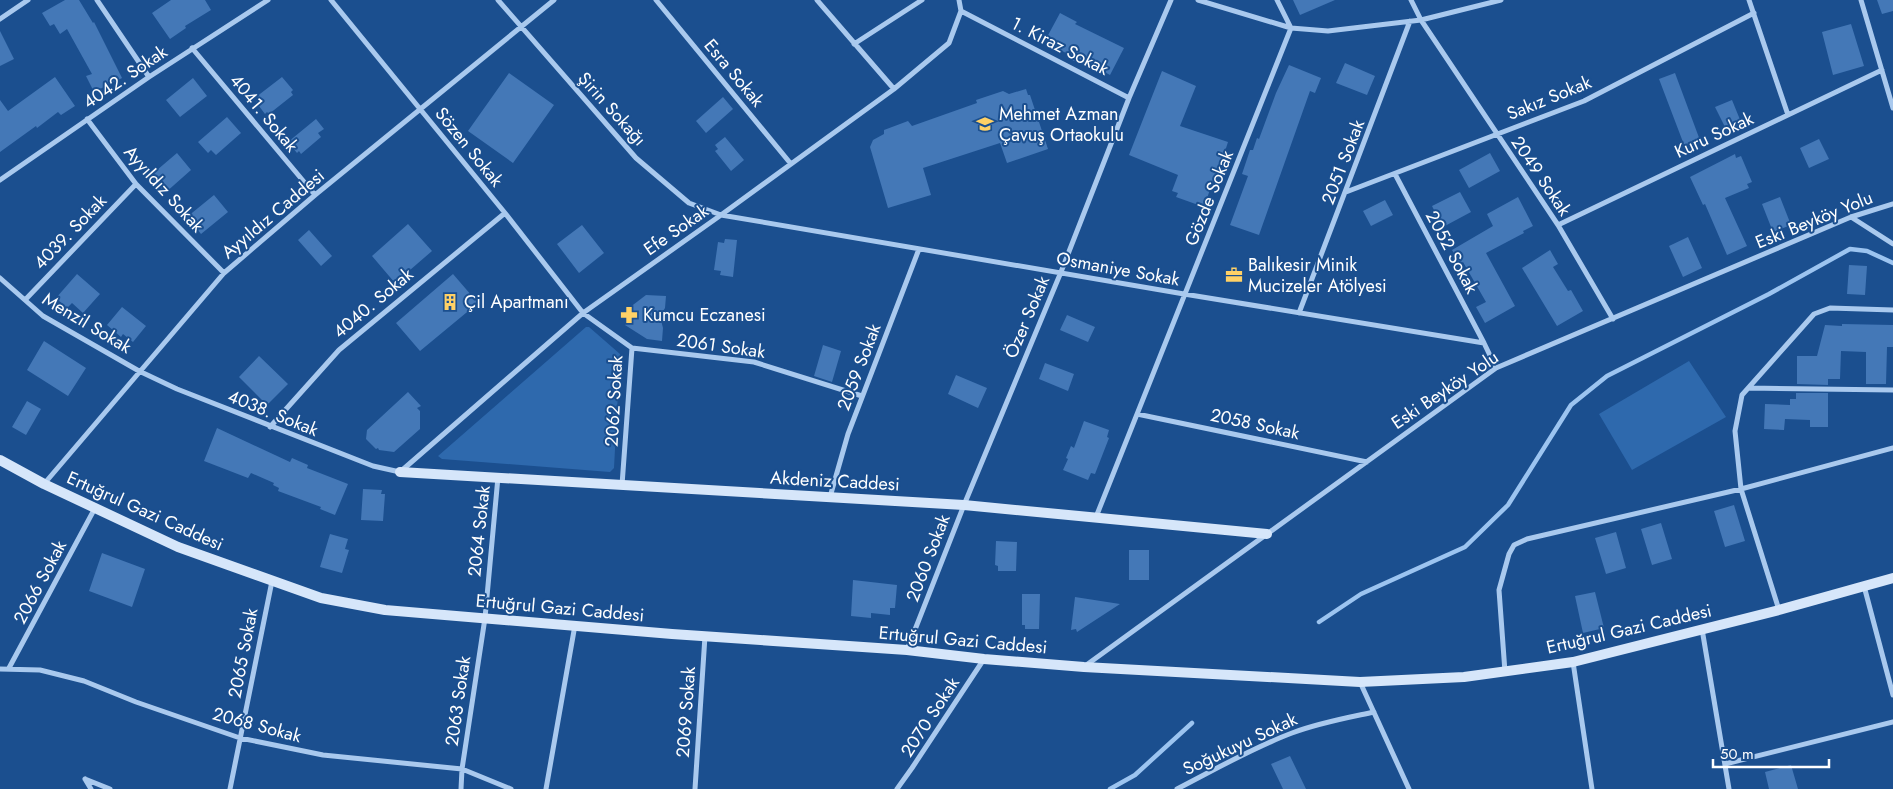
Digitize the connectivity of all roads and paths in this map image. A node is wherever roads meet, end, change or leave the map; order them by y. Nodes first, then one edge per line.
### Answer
1 (28, 0) edge
2 (97, 0) edge
3 (268, 0) edge
4 (331, 0) edge
5 (498, 0) edge
6 (554, 0) edge
7 (656, 0) edge
8 (817, 0) edge
9 (922, 0) edge
10 (959, 0) edge
11 (1170, 0) edge
12 (1198, 0) edge
13 (1277, 0) edge
14 (1411, 0) edge
15 (1501, 0) edge
16 (1749, 0) edge
17 (1861, 0) edge
18 (961, 11) junction
19 (1754, 13) junction
20 (0, 19) edge
21 (1420, 20) junction
22 (1410, 21) junction
23 (521, 27) junction
24 (1291, 28) junction
25 (854, 44) junction
26 (192, 48) junction
27 (1882, 70) junction
28 (149, 78) junction
29 (894, 89) junction
30 (1129, 98) junction
31 (1893, 108) edge
32 (420, 109) junction
33 (1788, 115) junction
34 (87, 119) junction
35 (1497, 134) junction
36 (791, 164) junction
37 (1394, 174) junction
38 (0, 180) edge
39 (136, 184) junction
40 (1346, 192) junction
41 (315, 195) junction
42 (1893, 204) edge
43 (505, 213) junction
44 (721, 215) junction
45 (1851, 217) junction
46 (1558, 225) junction
47 (1893, 244) edge
48 (920, 249) junction
49 (1061, 272) junction
50 (224, 273) junction
51 (0, 278) edge
52 (1184, 294) junction
53 (24, 300) junction
54 (1893, 310) edge
55 (583, 312) junction
56 (1299, 313) junction
57 (1613, 319) junction
58 (1484, 343) junction
59 (632, 348) junction
60 (1496, 368) junction
61 (139, 371) junction
62 (1749, 388) junction
63 (1893, 390) edge
64 (862, 396) junction
65 (1137, 414) junction
66 (270, 426) junction
67 (1893, 448) edge
68 (0, 460) edge
69 (1367, 462) junction
70 (400, 472) junction
71 (498, 477) junction
72 (44, 484) junction
73 (622, 485) junction
74 (1741, 489) junction
75 (830, 497) junction
76 (964, 505) junction
77 (95, 508) junction
78 (1096, 517) junction
79 (1267, 534) junction
80 (1893, 578) edge
81 (272, 581) junction
82 (1864, 586) junction
83 (1779, 610) junction
84 (484, 618) junction
85 (575, 626) junction
86 (1702, 629) junction
87 (705, 636) junction
88 (908, 650) junction
89 (984, 659) junction
90 (1573, 662) junction
91 (1084, 667) junction
92 (10, 668) junction
93 (0, 669) edge
94 (1505, 672) junction
95 (1360, 682) junction
96 (1893, 695) edge
97 (1374, 712) junction
98 (1893, 722) edge
99 (240, 738) junction
100 (1725, 764) junction
101 (462, 769) junction
102 (91, 789) edge
103 (110, 789) edge
104 (230, 789) edge
105 (461, 789) edge
106 (510, 789) edge
107 (546, 789) edge
108 (695, 789) edge
109 (897, 789) edge
110 (1177, 789) edge
111 (1409, 789) edge
112 (1592, 789) edge
113 (1729, 789) edge

1 - 20 street
2 - 28 street
3 - 26 street, 4042. Sokak
4 - 32 street, Sözen Sokak
5 - 23 street, Şirin Sokağı
6 - 23 street, Ayyıldız Caddesi
7 - 36 street, Esra Sokak
8 - 25 street
9 - 25 street
10 - 18 street
11 - 30 street, Özer Sokak
12 - 24 street
13 - 24 street
14 - 21 street, 2049 Sokak
15 - 21 street
16 - 19 street
17 - 27 street
18 - 29 street, Efe Sokak
18 - 30 street, 1. Kiraz Sokak
19 - 33 street
19 - 35 street, Sakız Sokak
21 - 22 street
21 - 35 street, 2049 Sokak
22 - 24 street
22 - 40 street, 2051 Sokak
23 - 32 street, Ayyıldız Caddesi
23 - 44 street, Şirin Sokağı
24 - 52 street, Gözde Sokak
25 - 29 street
26 - 28 street, 4042. Sokak
26 - 41 street, 4041. Sokak
27 - 31 street
27 - 33 street, Kuru Sokak
28 - 34 street, 4042. Sokak
29 - 36 street, Efe Sokak
30 - 49 street, Özer Sokak
32 - 41 street, Ayyıldız Caddesi
32 - 43 street, Sözen Sokak
33 - 46 street, Kuru Sokak
34 - 38 street, 4042. Sokak
34 - 39 street, Ayyıldız Sokak
35 - 37 street, Sakız Sokak
35 - 46 street, 2049 Sokak
36 - 44 street, Efe Sokak
37 - 40 street, Sakız Sokak
37 - 58 street, 2052 Sokak
39 - 50 street, Ayyıldız Sokak
39 - 53 street, 4039. Sokak
40 - 56 street, 2051 Sokak
41 - 50 street, Ayyıldız Caddesi
42 - 45 street, Eski Beyköy Yolu
43 - 55 street, Sözen Sokak
43 - 66 street, 4040. Sokak
44 - 48 street, Osmaniye Sokak
44 - 55 street, Efe Sokak
45 - 47 street
45 - 57 street, Eski Beyköy Yolu
46 - 57 street, 2049 Sokak
48 - 49 street, Osmaniye Sokak
48 - 64 street, 2059 Sokak
49 - 52 street, Osmaniye Sokak
49 - 76 street, Özer Sokak
50 - 61 street, Ayyıldız Caddesi
51 - 53 street, Menzil Sokak
52 - 56 street, Osmaniye Sokak
52 - 65 street, Gözde Sokak
53 - 61 street, Menzil Sokak
54 - 62 street
55 - 59 street, 2062 Sokak
55 - 70 street, Efe Sokak
56 - 58 street, Osmaniye Sokak
57 - 60 street, Eski Beyköy Yolu
58 - 60 street
59 - 64 street, 2061 Sokak
59 - 73 street, 2062 Sokak
60 - 69 street, Eski Beyköy Yolu
61 - 66 street, 4038. Sokak
61 - 72 street, Ayyıldız Caddesi
62 - 63 street
62 - 74 street
64 - 75 street, 2059 Sokak
65 - 69 street, 2058 Sokak
65 - 78 street, Gözde Sokak
66 - 70 street, 4038. Sokak
67 - 74 street
68 - 72 main road, Ertuğrul Gazi Caddesi
69 - 79 street, Eski Beyköy Yolu
70 - 71 main road, Akdeniz Caddesi
71 - 73 main road, Akdeniz Caddesi
71 - 84 street, 2064 Sokak
72 - 77 main road, Ertuğrul Gazi Caddesi
73 - 75 main road, Akdeniz Caddesi
74 - 83 street
74 - 94 street
75 - 76 main road, Akdeniz Caddesi
76 - 78 main road, Akdeniz Caddesi
76 - 88 street, 2060 Sokak
77 - 81 main road, Ertuğrul Gazi Caddesi
77 - 92 street, 2066 Sokak
78 - 79 main road, Akdeniz Caddesi
79 - 91 street, Eski Beyköy Yolu
80 - 82 main road, Ertuğrul Gazi Caddesi
81 - 84 main road, Ertuğrul Gazi Caddesi
81 - 99 street, 2065 Sokak
82 - 83 main road, Ertuğrul Gazi Caddesi
82 - 96 street
83 - 86 main road, Ertuğrul Gazi Caddesi
84 - 85 main road, Ertuğrul Gazi Caddesi
84 - 101 street, 2063 Sokak
85 - 87 main road, Ertuğrul Gazi Caddesi
85 - 107 street
86 - 90 main road, Ertuğrul Gazi Caddesi
86 - 100 street
87 - 88 main road, Ertuğrul Gazi Caddesi
87 - 108 street, 2069 Sokak
88 - 89 main road, Ertuğrul Gazi Caddesi
89 - 91 main road, Ertuğrul Gazi Caddesi
89 - 109 street, 2070 Sokak
90 - 94 main road, Ertuğrul Gazi Caddesi
90 - 112 street
91 - 95 main road, Ertuğrul Gazi Caddesi
92 - 93 street, 2068 Sokak
92 - 99 street, 2068 Sokak
94 - 95 main road, Ertuğrul Gazi Caddesi
95 - 97 street
97 - 110 street, Soğukuyu Sokak
97 - 111 street
98 - 100 street
99 - 101 street, 2068 Sokak
99 - 104 street, 2065 Sokak
100 - 113 street
101 - 105 street, 2063 Sokak
101 - 106 street, 2068 Sokak
102 - 103 street

